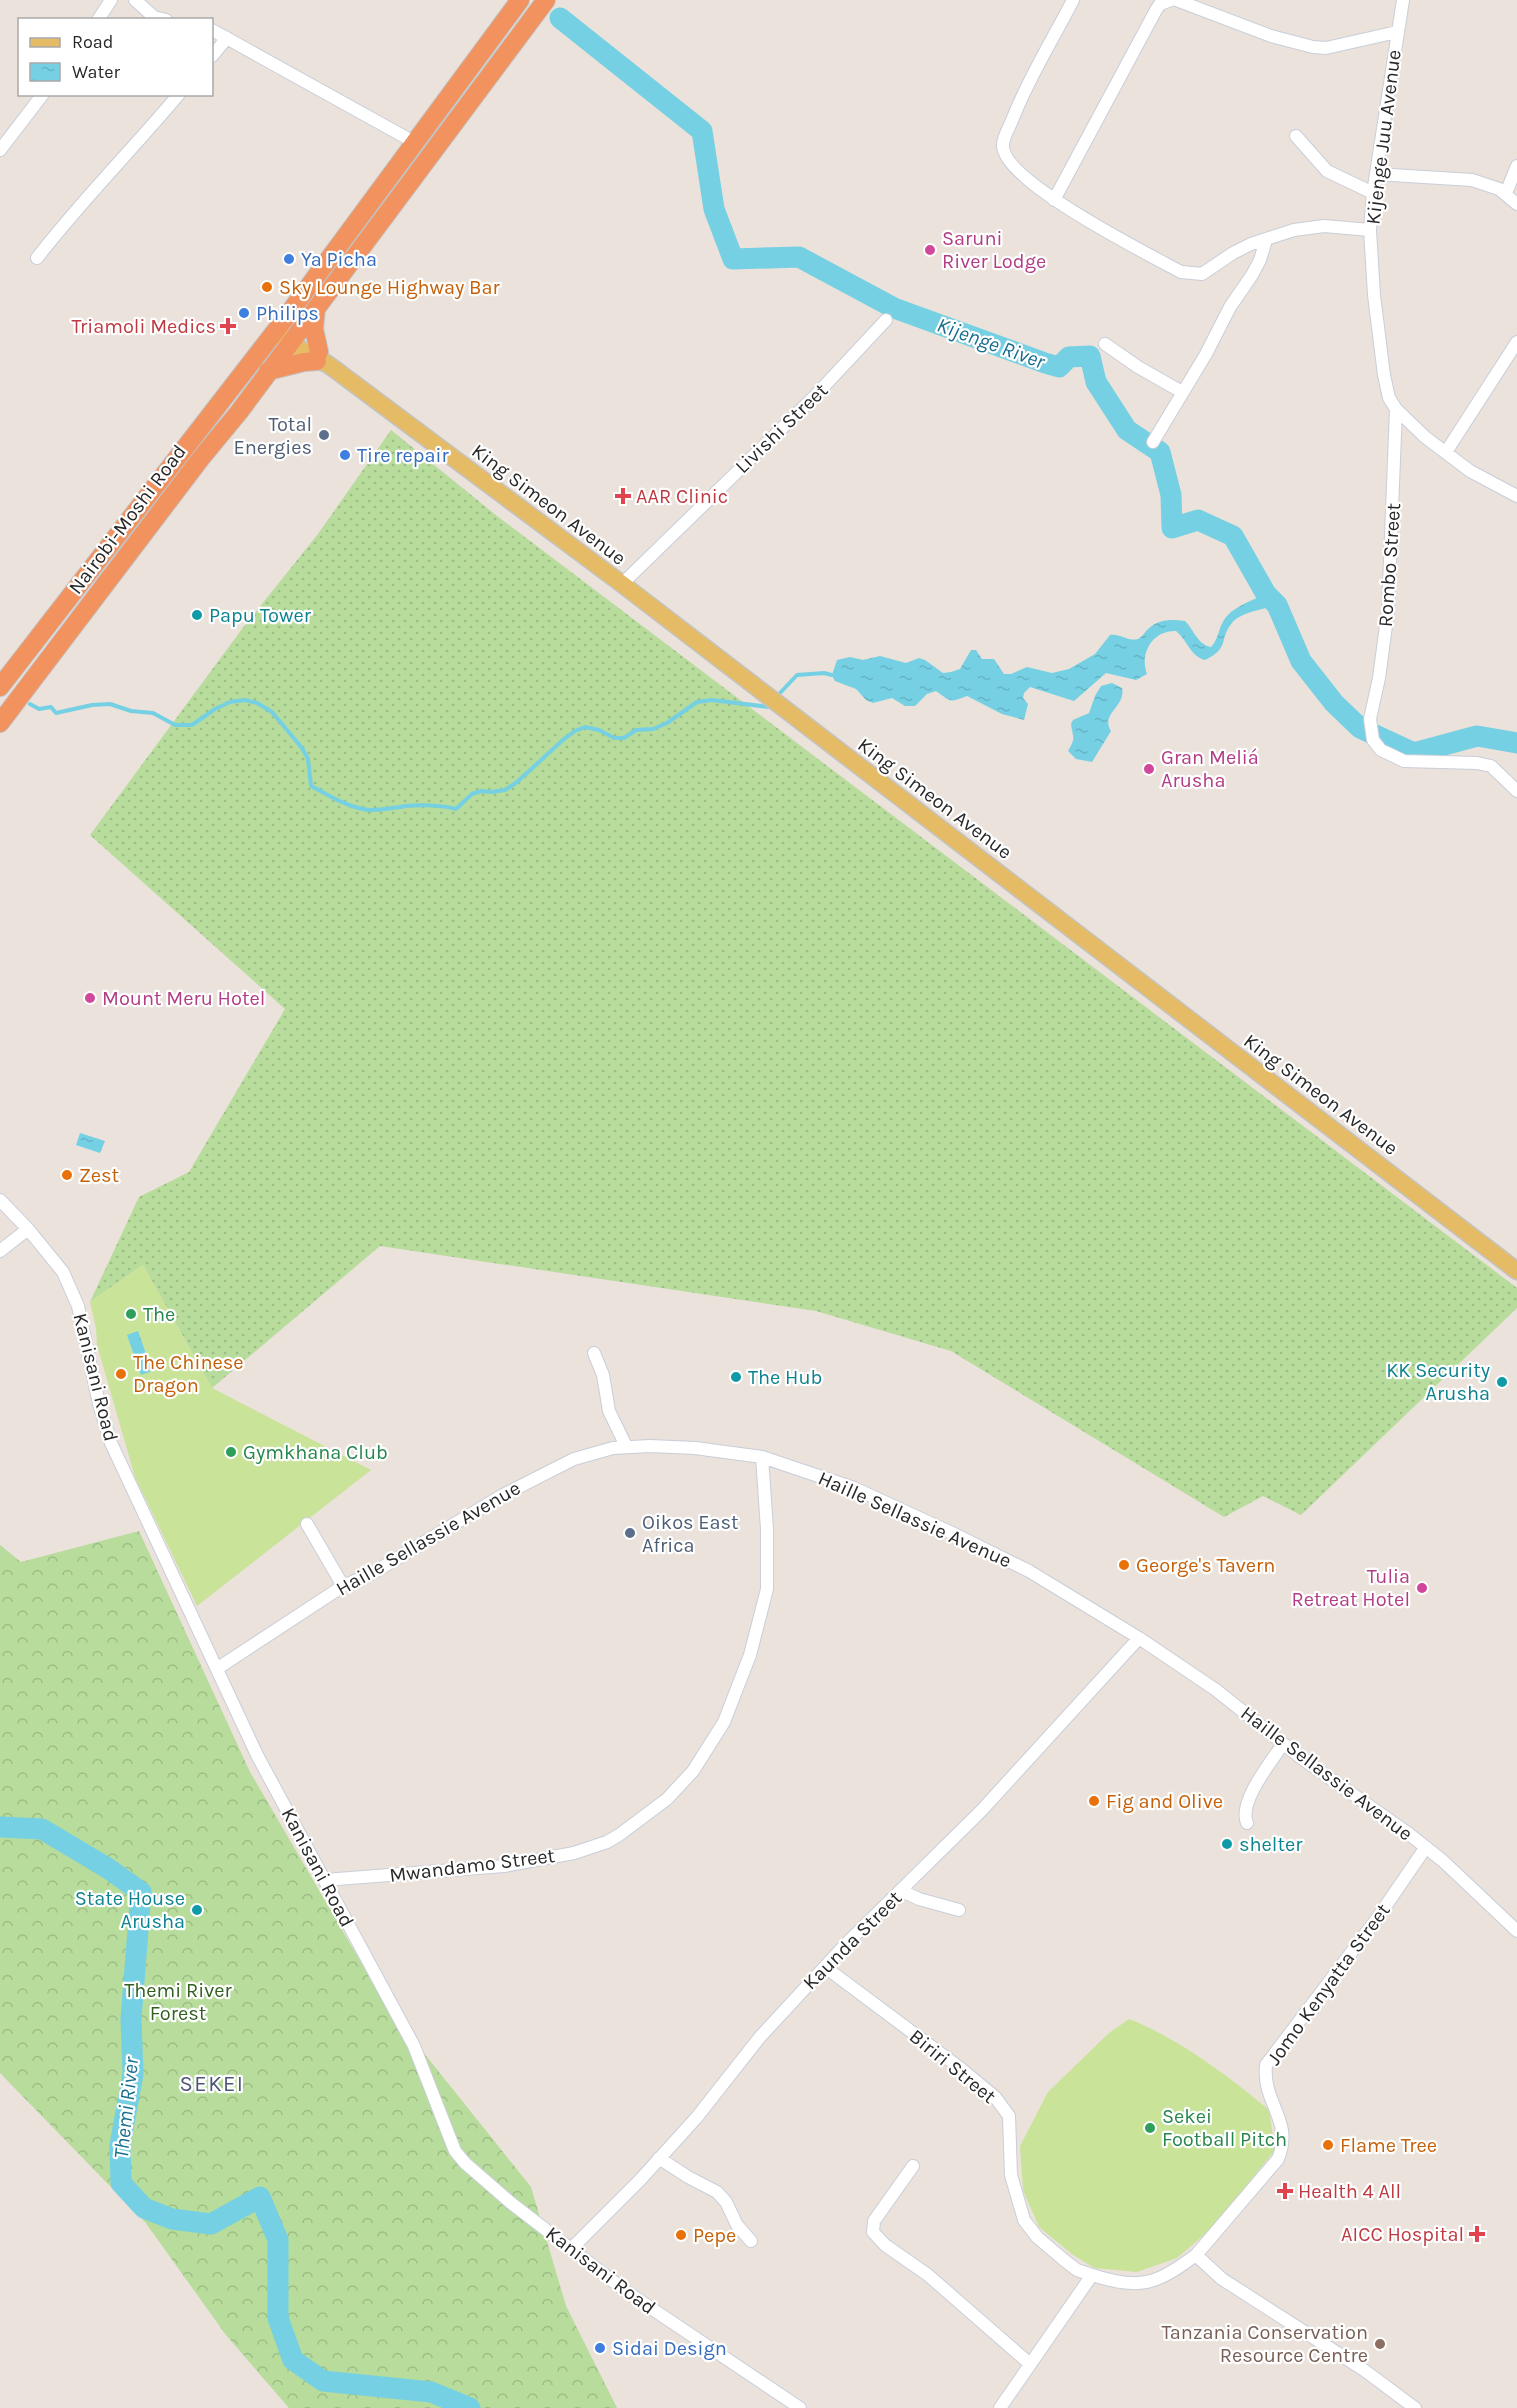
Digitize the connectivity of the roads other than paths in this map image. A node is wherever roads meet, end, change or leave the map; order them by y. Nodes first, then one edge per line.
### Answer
1 (111, 0) edge
2 (135, 0) edge
3 (520, 0) edge
4 (546, 0) edge
5 (1073, 0) edge
6 (1171, 0) edge
7 (1176, 0) edge
8 (1403, 0) edge
9 (99, 18) edge
10 (158, 18) edge
11 (213, 31) edge
12 (1397, 32) junction
13 (227, 38) junction
14 (213, 56) edge
15 (41, 96) edge
16 (177, 96) edge
17 (1296, 136) dead end
18 (414, 142) junction
19 (0, 150) edge
20 (1517, 166) edge
21 (1376, 174) junction
22 (1373, 193) junction
23 (1506, 193) junction
24 (1054, 200) junction
25 (1517, 204) edge
26 (1370, 230) junction
27 (1266, 240) junction
28 (37, 258) dead end
29 (318, 273) junction
30 (332, 286) junction
31 (317, 306) junction
32 (886, 320) dead end
33 (286, 331) junction
34 (1517, 342) edge
35 (1105, 344) dead end
36 (321, 359) junction
37 (268, 370) junction
38 (1182, 392) junction
39 (1396, 409) junction
40 (1153, 442) dead end
41 (1446, 452) junction
42 (1517, 495) edge
43 (622, 584) junction
44 (0, 687) edge
45 (0, 723) edge
46 (1517, 791) edge
47 (0, 1200) edge
48 (28, 1228) junction
49 (0, 1251) edge
50 (1517, 1271) edge
51 (594, 1353) dead end
52 (626, 1446) junction
53 (762, 1457) junction
54 (307, 1524) dead end
55 (343, 1586) junction
56 (1139, 1638) junction
57 (218, 1668) junction
58 (1283, 1744) junction
59 (1247, 1823) dead end
60 (1426, 1847) junction
61 (324, 1880) junction
62 (902, 1891) junction
63 (959, 1910) dead end
64 (1517, 1931) edge
65 (825, 1967) junction
66 (659, 2158) junction
67 (913, 2166) dead end
68 (751, 2241) dead end
69 (572, 2248) junction
70 (1196, 2255) junction
71 (1092, 2275) junction
72 (1030, 2364) junction
73 (800, 2408) edge
74 (1000, 2408) edge
75 (1415, 2408) edge

1 - 9 street
2 - 10 street
3 - 18 highway
4 - 30 highway
5 - 24 street
6 - 24 street
7 - 12 street
8 - 12 street, Kijenge Juu Avenue
11 - 13 street
12 - 21 street, Kijenge Juu Avenue
13 - 14 street
13 - 18 street
15 - 19 street
16 - 28 street
17 - 22 street
18 - 29 highway
20 - 23 street
21 - 22 street, Kijenge Juu Avenue
21 - 23 street
22 - 26 street, Kijenge Juu Avenue
23 - 25 street
24 - 27 street
26 - 27 street
26 - 39 street, Kijenge Juu Avenue
27 - 38 street
29 - 30 highway
29 - 33 highway
30 - 31 highway
31 - 33 highway
31 - 36 highway
32 - 43 street, Livishi Street
33 - 36 main road, King Simeon Avenue
33 - 37 highway, Nairobi-Moshi Road
33 - 44 highway, Nairobi-Moshi Road
34 - 41 street
35 - 38 street
36 - 37 highway
36 - 43 main road, King Simeon Avenue
37 - 45 highway, Nairobi-Moshi Road
38 - 40 street
39 - 41 street, Kijenge Juu Avenue
39 - 46 street, Rombo Street
41 - 42 street, Kijenge Juu Avenue
43 - 50 main road, King Simeon Avenue
47 - 48 street, Kanisani Road
48 - 49 street
48 - 57 street, Kanisani Road
51 - 52 street
52 - 53 street, Haille Sellassie Avenue
52 - 55 street, Haille Sellassie Avenue
53 - 56 street, Haille Sellassie Avenue
53 - 61 street, Mwandamo Street
54 - 55 street
55 - 57 street, Haille Sellassie Avenue
56 - 58 street, Haille Sellassie Avenue
56 - 62 street, Kaunda Street
57 - 61 street, Kanisani Road
58 - 59 street
58 - 60 street, Haille Sellassie Avenue
60 - 64 street, Haille Sellassie Avenue
60 - 70 street, Jomo Kenyatta Street
61 - 69 street, Kanisani Road
62 - 63 street
62 - 65 street, Kaunda Street
65 - 66 street, Kaunda Street
65 - 71 street, Biriri Street
66 - 68 street
66 - 69 street, Kaunda Street
67 - 72 street
69 - 73 street, Kanisani Road
70 - 71 street, Jomo Kenyatta Street
70 - 75 street
71 - 72 street
72 - 74 street

